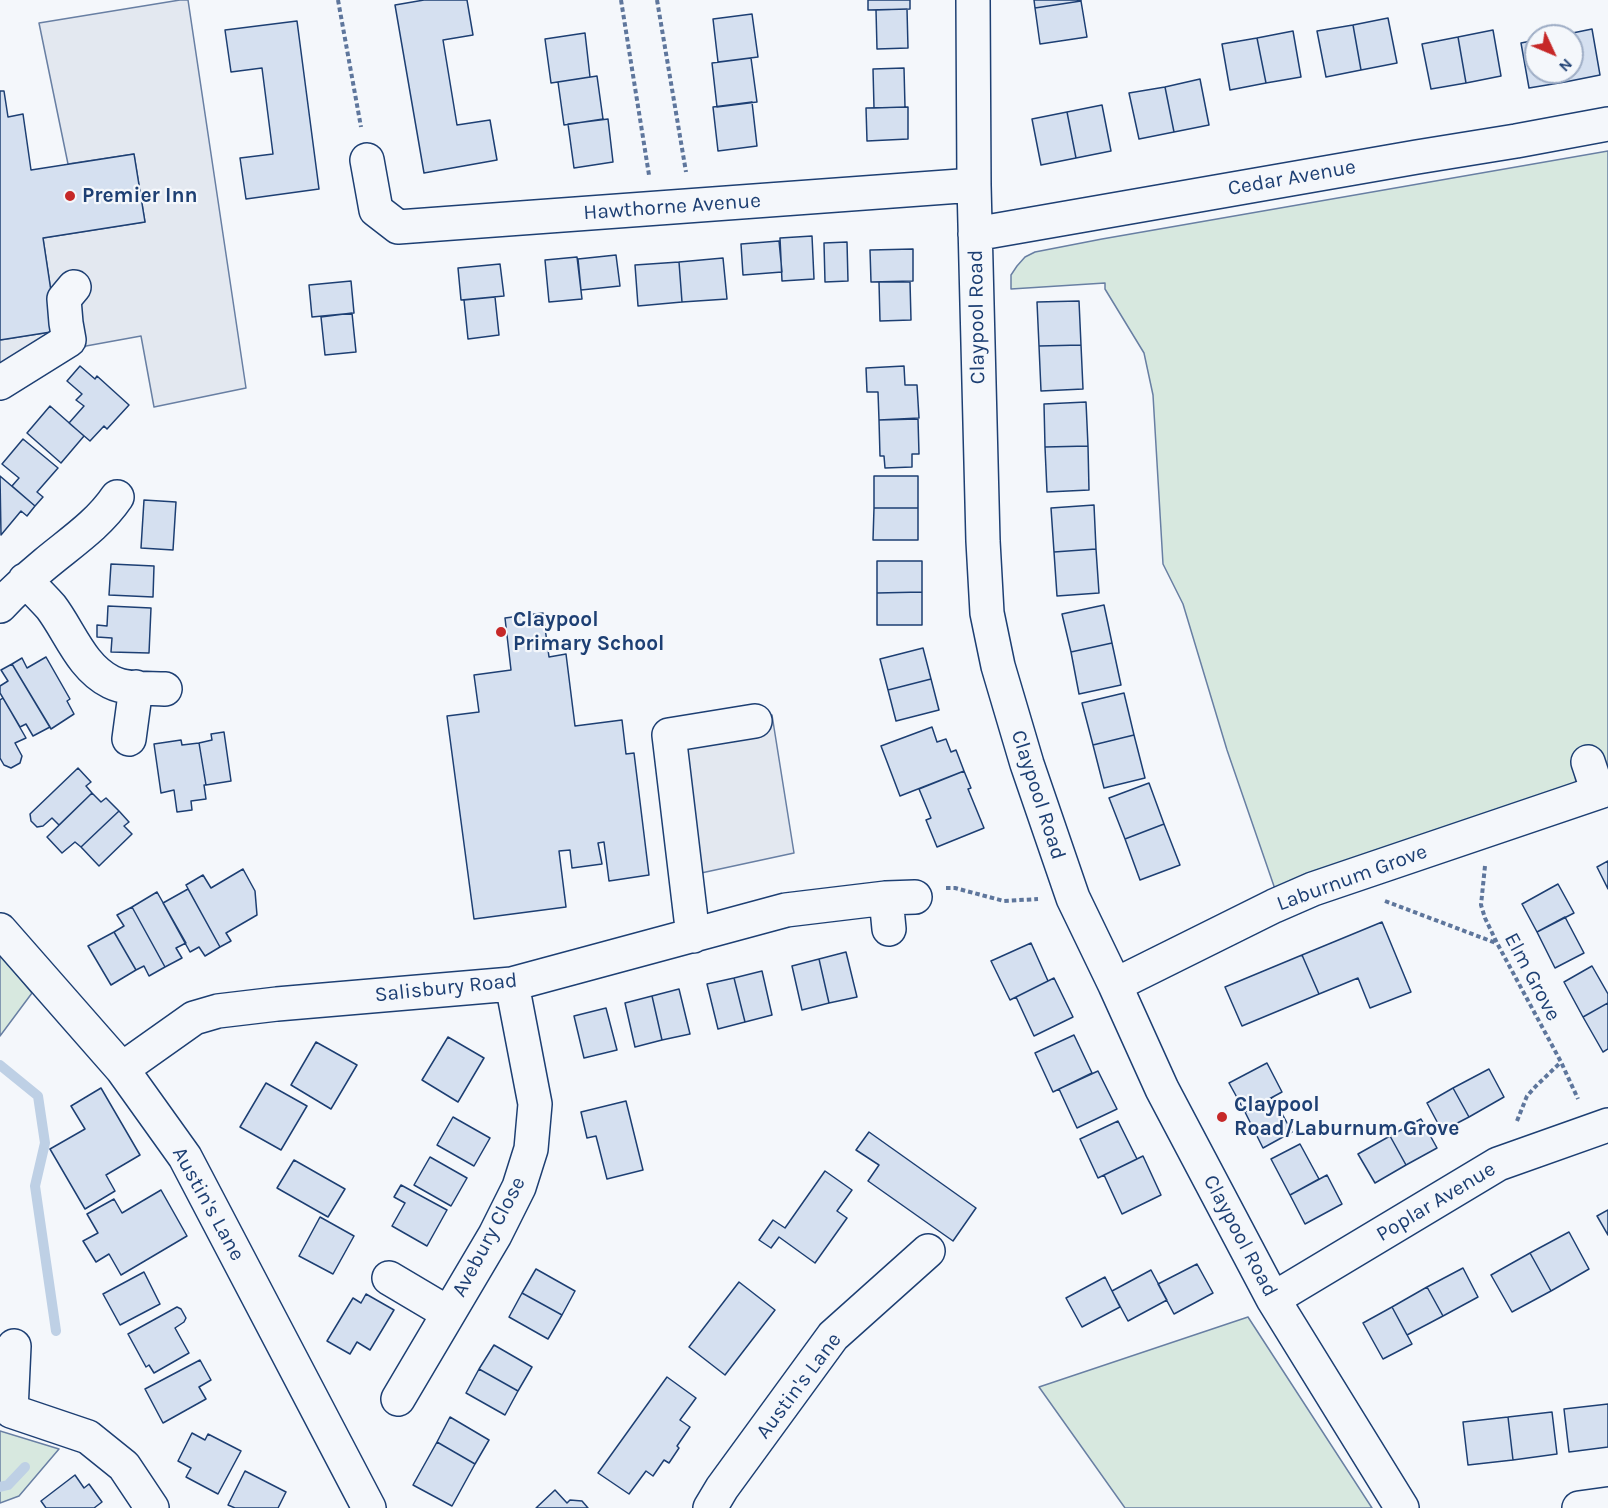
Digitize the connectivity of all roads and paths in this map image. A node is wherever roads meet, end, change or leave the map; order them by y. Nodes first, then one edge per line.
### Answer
1 (338, 0) edge
2 (621, 0) edge
3 (657, 0) edge
4 (973, 0) edge
5 (1608, 124) edge
6 (367, 160) joint
7 (974, 185) junction
8 (692, 205) junction
9 (654, 208) junction
10 (975, 234) junction
11 (75, 287) dead end
12 (0, 383) edge
13 (117, 497) dead end
14 (25, 580) junction
15 (0, 606) edge
16 (755, 721) dead end
17 (129, 739) dead end
18 (1598, 781) edge
19 (1489, 829) junction
20 (1334, 882) junction
21 (1073, 898) junction
22 (897, 908) joint
23 (0, 930) edge
24 (693, 936) junction
25 (1497, 943) junction
26 (512, 984) junction
27 (1115, 985) junction
28 (1561, 1062) junction
29 (122, 1069) junction
30 (1600, 1127) edge
31 (1498, 1164) junction
32 (928, 1251) dead end
33 (389, 1278) dead end
34 (1273, 1299) junction
35 (448, 1313) junction
36 (14, 1346) dead end
37 (398, 1399) dead end
38 (1608, 1504) edge
39 (360, 1505) edge
40 (152, 1508) edge
41 (710, 1508) edge
42 (1402, 1508) edge
43 (1580, 1508) edge

1 - 6 path
2 - 9 path
3 - 8 path
4 - 7 street, Claypool Road
5 - 10 street, Cedar Avenue
6 - 9 street, Hawthorne Avenue
7 - 8 street, Hawthorne Avenue
7 - 10 street, Claypool Road
8 - 9 street, Hawthorne Avenue
10 - 21 street, Claypool Road
11 - 12 street
13 - 14 street
14 - 15 street
14 - 17 street
16 - 24 street
18 - 19 street, Laburnum Grove
19 - 20 street, Laburnum Grove
19 - 25 path, Elm Grove
20 - 25 path
20 - 27 street, Laburnum Grove
21 - 22 path
21 - 27 street, Claypool Road
22 - 24 street, Salisbury Road
23 - 29 street, Austin's Lane
24 - 26 street, Salisbury Road
25 - 28 path, Elm Grove
26 - 29 street, Salisbury Road
26 - 35 street, Avebury Close
27 - 34 street, Claypool Road
28 - 30 path, Elm Grove
28 - 31 path
29 - 39 street, Austin's Lane
30 - 31 street, Poplar Avenue
31 - 34 street, Poplar Avenue
32 - 41 street, Austin's Lane
33 - 35 street, Avebury Close
34 - 42 street, Claypool Road
35 - 37 street, Avebury Close
36 - 40 street
38 - 43 street

